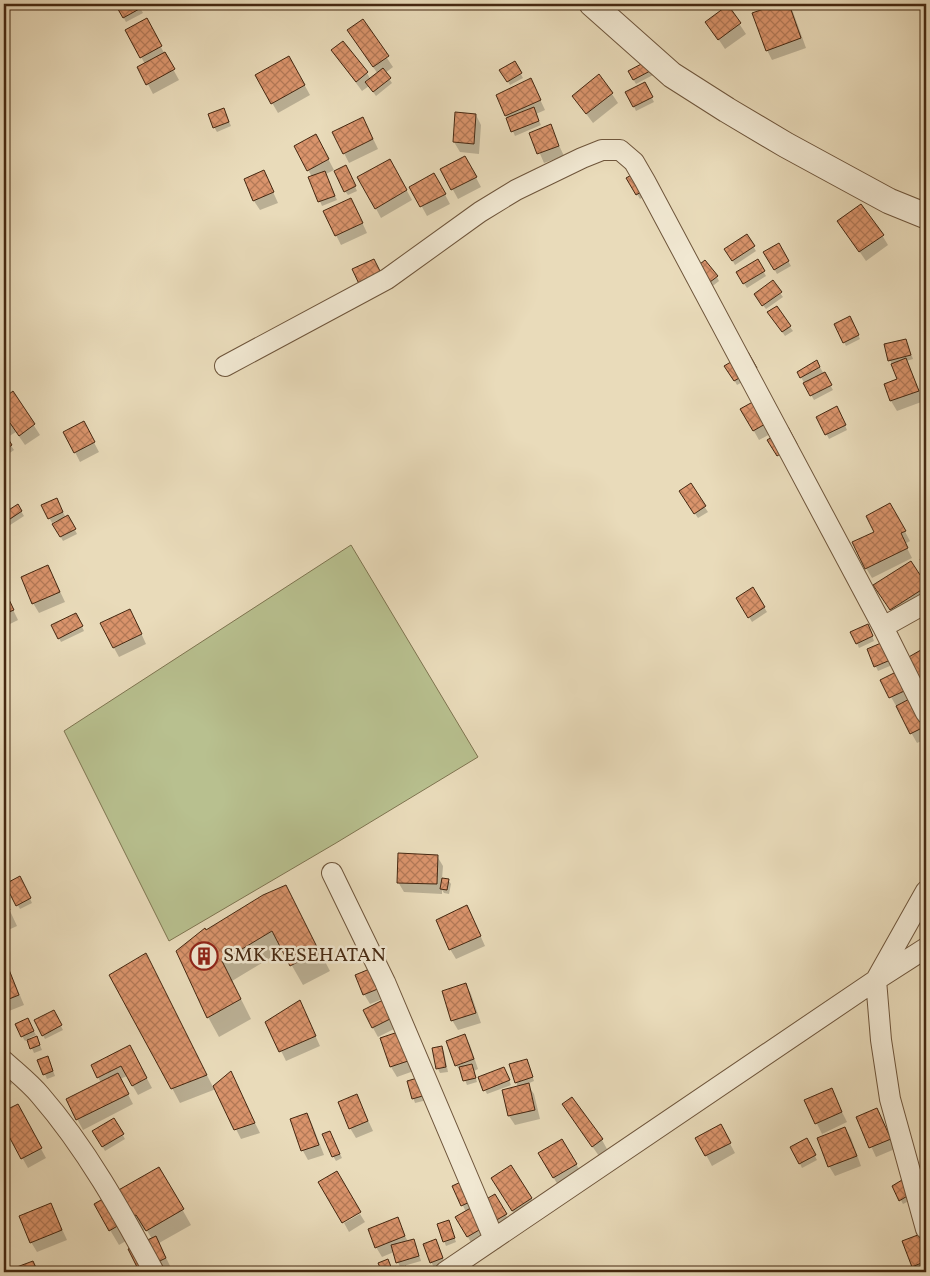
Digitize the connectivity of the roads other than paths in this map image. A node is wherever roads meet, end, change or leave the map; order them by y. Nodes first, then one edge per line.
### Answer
1 (592, 4) edge
2 (926, 216) edge
3 (225, 366) dead end
4 (926, 603) edge
5 (883, 627) junction
6 (926, 713) edge
7 (332, 873) dead end
8 (926, 891) edge
9 (926, 948) edge
10 (876, 980) junction
11 (4, 1061) edge
12 (926, 1229) edge
13 (494, 1239) junction
14 (154, 1272) edge
15 (445, 1272) edge

1 - 2 street
3 - 5 street
4 - 5 street
5 - 6 street
7 - 13 street
8 - 10 street
9 - 10 street
10 - 12 street
10 - 13 street
11 - 14 street
13 - 15 street

